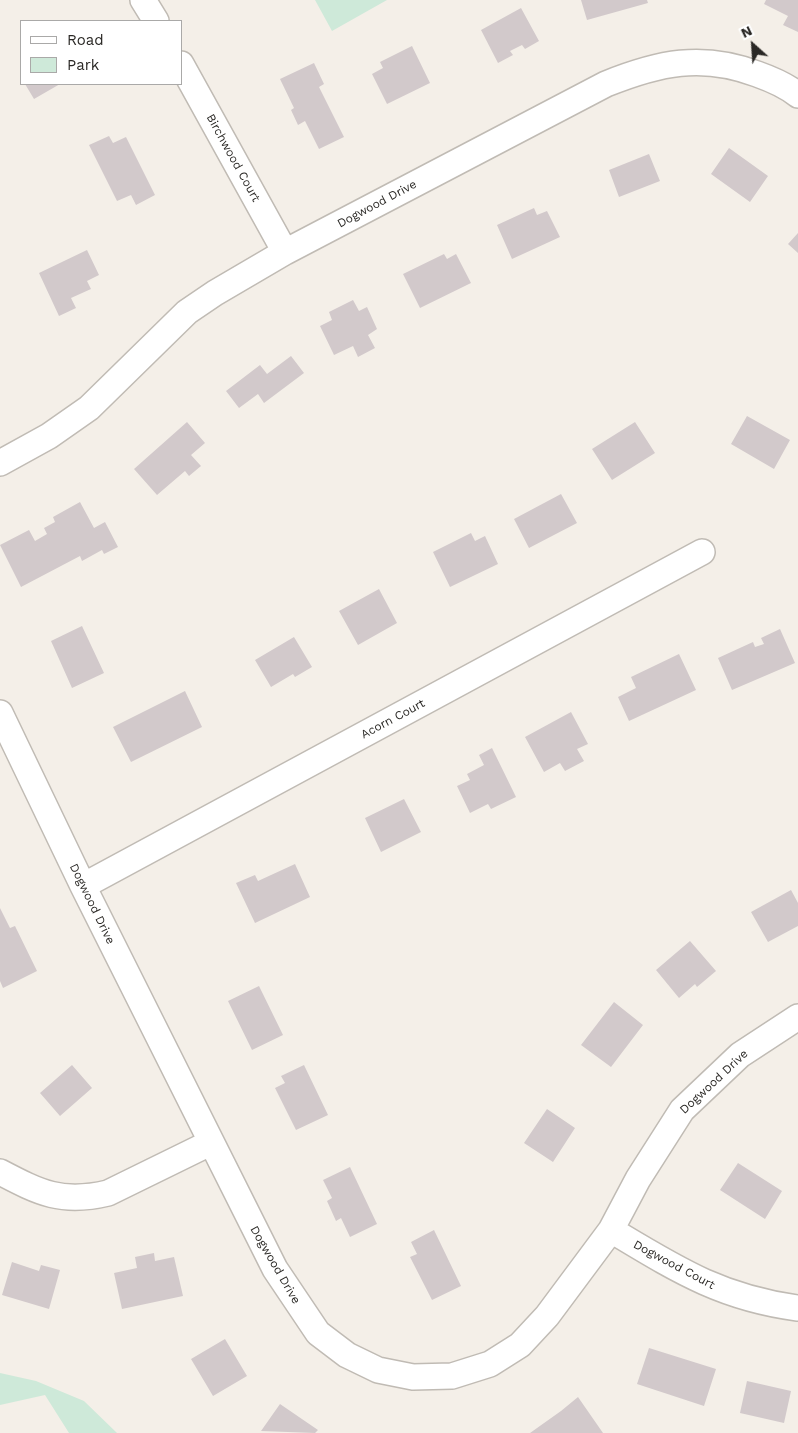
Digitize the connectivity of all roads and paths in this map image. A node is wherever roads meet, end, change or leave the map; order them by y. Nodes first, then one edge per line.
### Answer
1 (143, 0) edge
2 (155, 20) edge
3 (182, 66) edge
4 (798, 95) edge
5 (286, 252) junction
6 (0, 462) edge
7 (702, 552) dead end
8 (0, 713) edge
9 (83, 886) junction
10 (798, 1017) edge
11 (210, 1143) junction
12 (0, 1172) edge
13 (611, 1230) junction
14 (798, 1308) edge

1 - 2 street
3 - 5 street, Birchwood Court
4 - 5 street, Dogwood Drive
5 - 6 street, Dogwood Drive
7 - 9 street, Acorn Court
8 - 9 street, Dogwood Drive
9 - 11 street, Dogwood Drive
10 - 13 street, Dogwood Drive
11 - 12 street
11 - 13 street, Dogwood Drive
13 - 14 street, Dogwood Court

